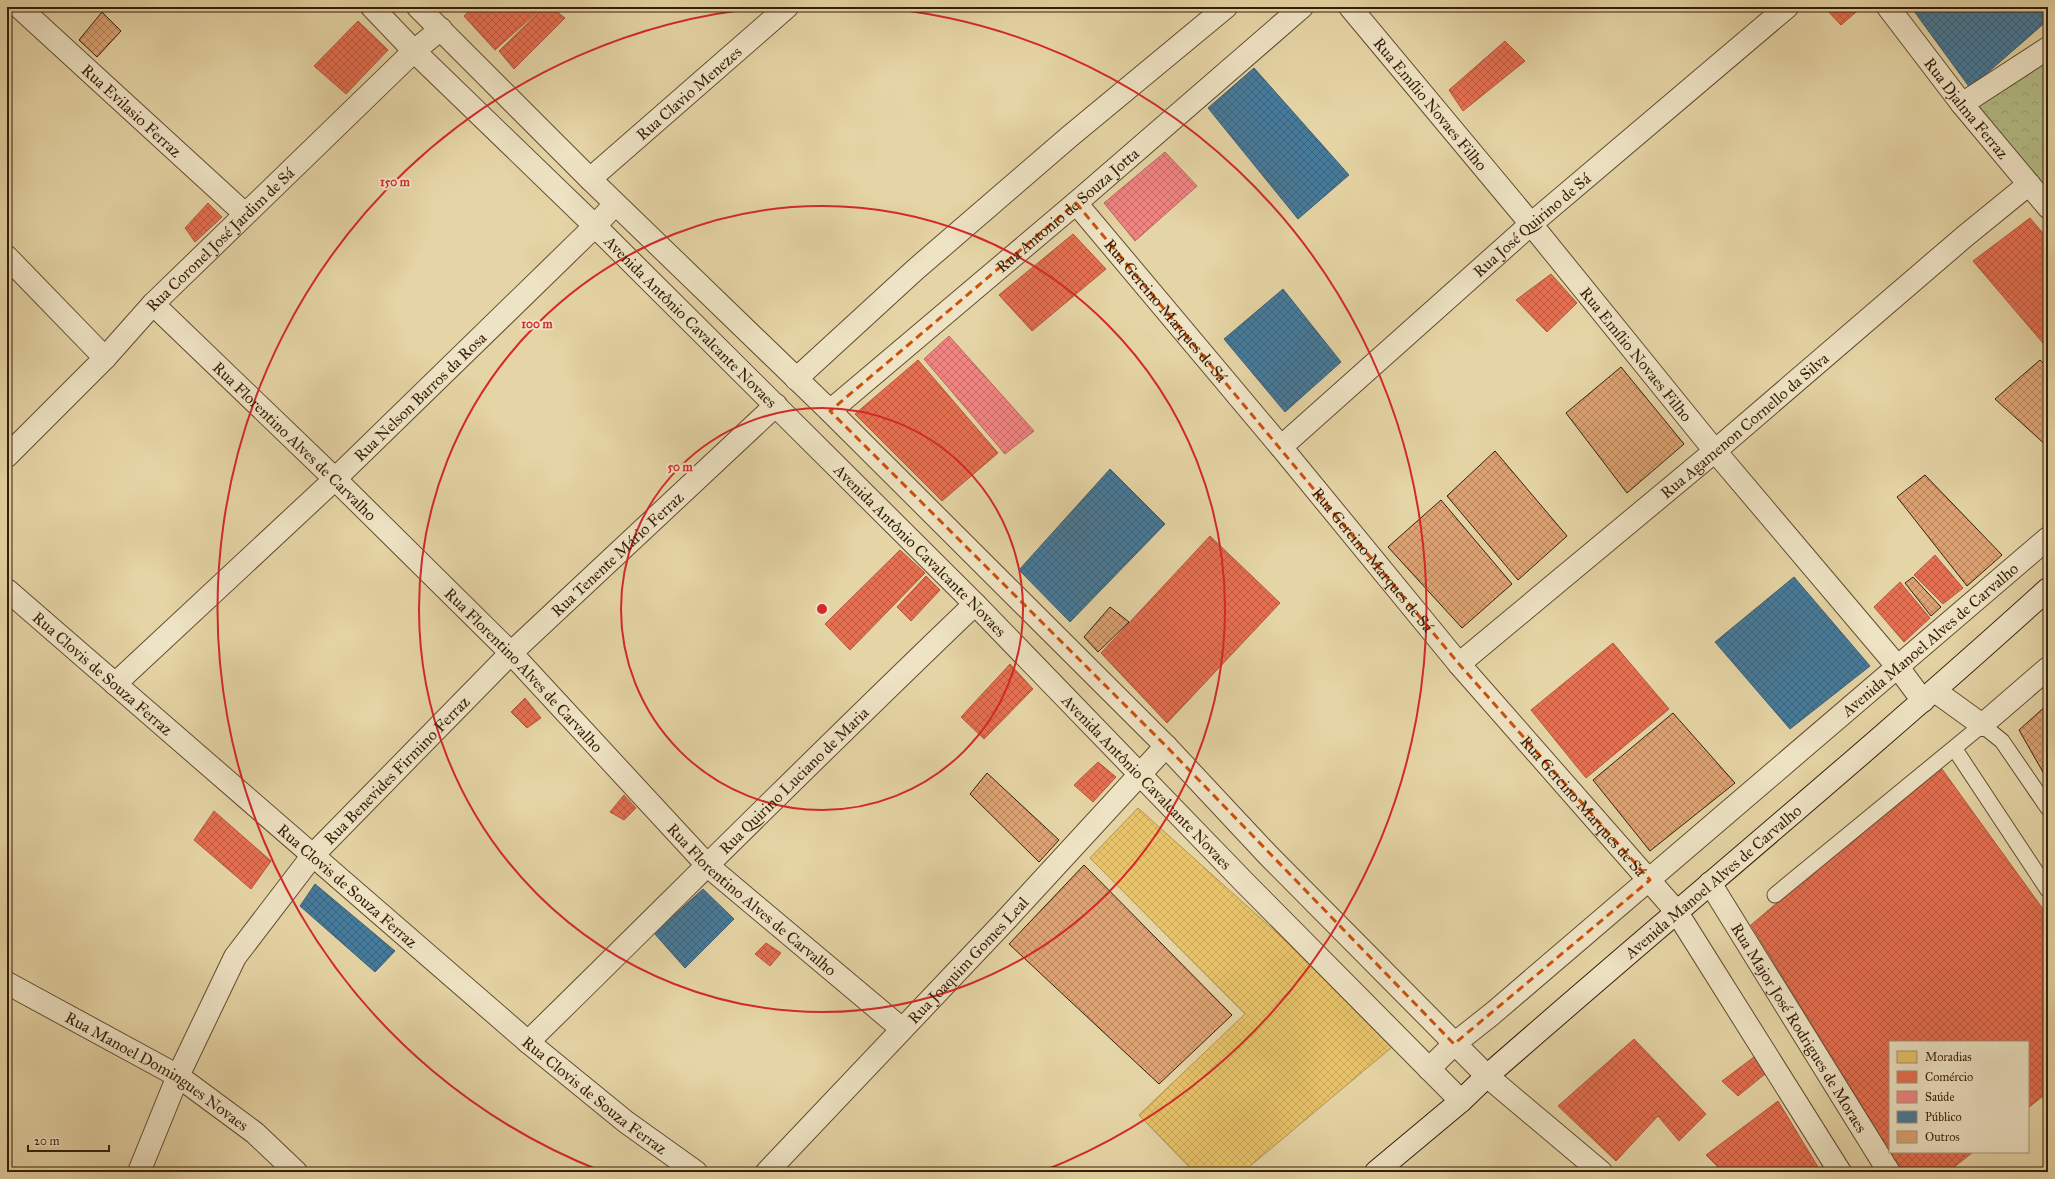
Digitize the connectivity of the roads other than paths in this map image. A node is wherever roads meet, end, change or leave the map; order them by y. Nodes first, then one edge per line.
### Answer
1 (19, 7) edge
2 (372, 7) edge
3 (418, 7) edge
4 (788, 7) edge
5 (1226, 7) edge
6 (1302, 7) edge
7 (1350, 7) edge
8 (1787, 7) edge
9 (1888, 7) edge
10 (441, 29) junction
11 (2048, 48) edge
12 (414, 51) junction
13 (1962, 104) junction
14 (590, 179) junction
15 (2029, 184) junction
16 (1076, 202) junction
17 (615, 204) junction
18 (2048, 208) edge
19 (245, 214) junction
20 (1531, 224) junction
21 (595, 226) junction
22 (7, 257) edge
23 (152, 304) junction
24 (105, 358) junction
25 (796, 379) junction
26 (776, 405) junction
27 (830, 411) junction
28 (1281, 448) junction
29 (1715, 451) junction
30 (7, 456) edge
31 (335, 479) junction
32 (2048, 538) edge
33 (2048, 588) edge
34 (7, 590) edge
35 (974, 604) junction
36 (1052, 634) junction
37 (511, 653) junction
38 (1024, 656) junction
39 (1459, 664) junction
40 (1897, 666) junction
41 (2048, 668) edge
42 (115, 684) junction
43 (1929, 696) junction
44 (1982, 725) junction
45 (1166, 746) junction
46 (1954, 748) junction
47 (1140, 774) junction
48 (2048, 808) edge
49 (313, 855) junction
50 (708, 866) junction
51 (1650, 880) junction
52 (1710, 883) junction
53 (2048, 890) edge
54 (1776, 895) dead end
55 (1676, 911) junction
56 (7, 984) edge
57 (902, 1029) junction
58 (528, 1042) junction
59 (1454, 1044) junction
60 (1430, 1069) junction
61 (178, 1076) junction
62 (1487, 1076) junction
63 (1461, 1101) junction
64 (139, 1172) edge
65 (296, 1172) edge
66 (696, 1172) edge
67 (767, 1172) edge
68 (1376, 1172) edge
69 (1601, 1172) edge
70 (1840, 1172) edge
71 (1889, 1172) edge

1 - 19 street, Rua Evilasio Ferraz
2 - 12 street, Avenida Antônio Cavalcante Novaes
3 - 10 street
4 - 14 street, Rua Clavio Menezes
5 - 25 street
6 - 16 street, Rua Antonio de Souza Jotta
7 - 20 street, Rua Emílio Novaes Filho
8 - 20 street, Rua José Quirino de Sá
9 - 13 street, Rua Djalma Ferraz
10 - 12 street, Rua Coronel José Jardim de Sá
10 - 14 street
11 - 13 street
12 - 19 street, Rua Coronel José Jardim de Sá
12 - 21 street, Avenida Antônio Cavalcante Novaes
13 - 15 street, Rua Djalma Ferraz
14 - 17 street
15 - 18 street, Rua Djalma Ferraz
15 - 29 street, Rua Agamenon Cornello da Silva
16 - 27 street, Rua Antonio de Souza Jotta
16 - 28 street, Rua Gercino Marques de Sá
17 - 21 street, Rua Nelson Barros da Rosa
17 - 25 street
19 - 23 street, Rua Coronel José Jardim de Sá
20 - 28 street, Rua José Quirino de Sá
20 - 29 street, Rua Emílio Novaes Filho
21 - 26 street, Avenida Antônio Cavalcante Novaes
21 - 31 street, Rua Nelson Barros da Rosa
22 - 24 street
23 - 24 street, Rua Coronel José Jardim de Sá
23 - 31 street, Rua Florentino Alves de Carvalho
24 - 30 street, Rua Coronel José Jardim de Sá
25 - 27 street
26 - 35 street, Avenida Antônio Cavalcante Novaes
26 - 37 street, Rua Tenente Mário Ferraz
27 - 36 street
28 - 39 street, Rua Gercino Marques de Sá
29 - 39 street, Rua Agamenon Cornello da Silva
29 - 40 street, Rua Emílio Novaes Filho
31 - 37 street, Rua Florentino Alves de Carvalho
31 - 42 street, Rua Nelson Barros da Rosa
32 - 40 street, Avenida Manoel Alves de Carvalho
33 - 43 street, Avenida Manoel Alves de Carvalho
34 - 42 street, Rua Clovis de Souza Ferraz
35 - 38 street, Avenida Antônio Cavalcante Novaes
35 - 50 street, Rua Quirino Luciano de Maria
36 - 38 street
36 - 45 street
37 - 49 street, Rua Benevides Firmino Ferraz
37 - 50 street, Rua Florentino Alves de Carvalho
38 - 47 street, Avenida Antônio Cavalcante Novaes
39 - 51 street, Rua Gercino Marques de Sá
40 - 43 street, Rua Emílio Novaes Filho
40 - 51 street, Avenida Manoel Alves de Carvalho
41 - 44 street
42 - 49 street, Rua Clovis de Souza Ferraz
43 - 44 street, Rua Emílio Novaes Filho
43 - 52 street, Avenida Manoel Alves de Carvalho
44 - 46 lane
44 - 48 lane
45 - 47 street, Rua Joaquim Gomes Leal
45 - 59 street
46 - 53 lane
46 - 54 lane
47 - 57 street, Rua Joaquim Gomes Leal
47 - 60 street, Avenida Antônio Cavalcante Novaes
49 - 58 street, Rua Clovis de Souza Ferraz
49 - 61 street, Rua Benevides Firmino Ferraz
50 - 57 street, Rua Florentino Alves de Carvalho
50 - 58 street, Rua Quirino Luciano de Maria
51 - 55 street, Rua Gercino Marques de Sá
51 - 59 street, Avenida Manoel Alves de Carvalho
52 - 55 street, Avenida Manoel Alves de Carvalho
52 - 71 street, Rua Major José Rodrigues de Moraes
55 - 62 street, Avenida Manoel Alves de Carvalho
55 - 70 street
56 - 61 street, Rua Manoel Domingues Novaes
57 - 67 street, Rua Joaquim Gomes Leal
58 - 66 street, Rua Clovis de Souza Ferraz
59 - 60 street, Avenida Manoel Alves de Carvalho
59 - 62 street
60 - 63 street, Avenida Antônio Cavalcante Novaes
61 - 64 street, Rua Benevides Firmino Ferraz
61 - 65 street, Rua Manoel Domingues Novaes
62 - 63 street, Avenida Manoel Alves de Carvalho
62 - 69 street
63 - 68 street, Avenida Manoel Alves de Carvalho

